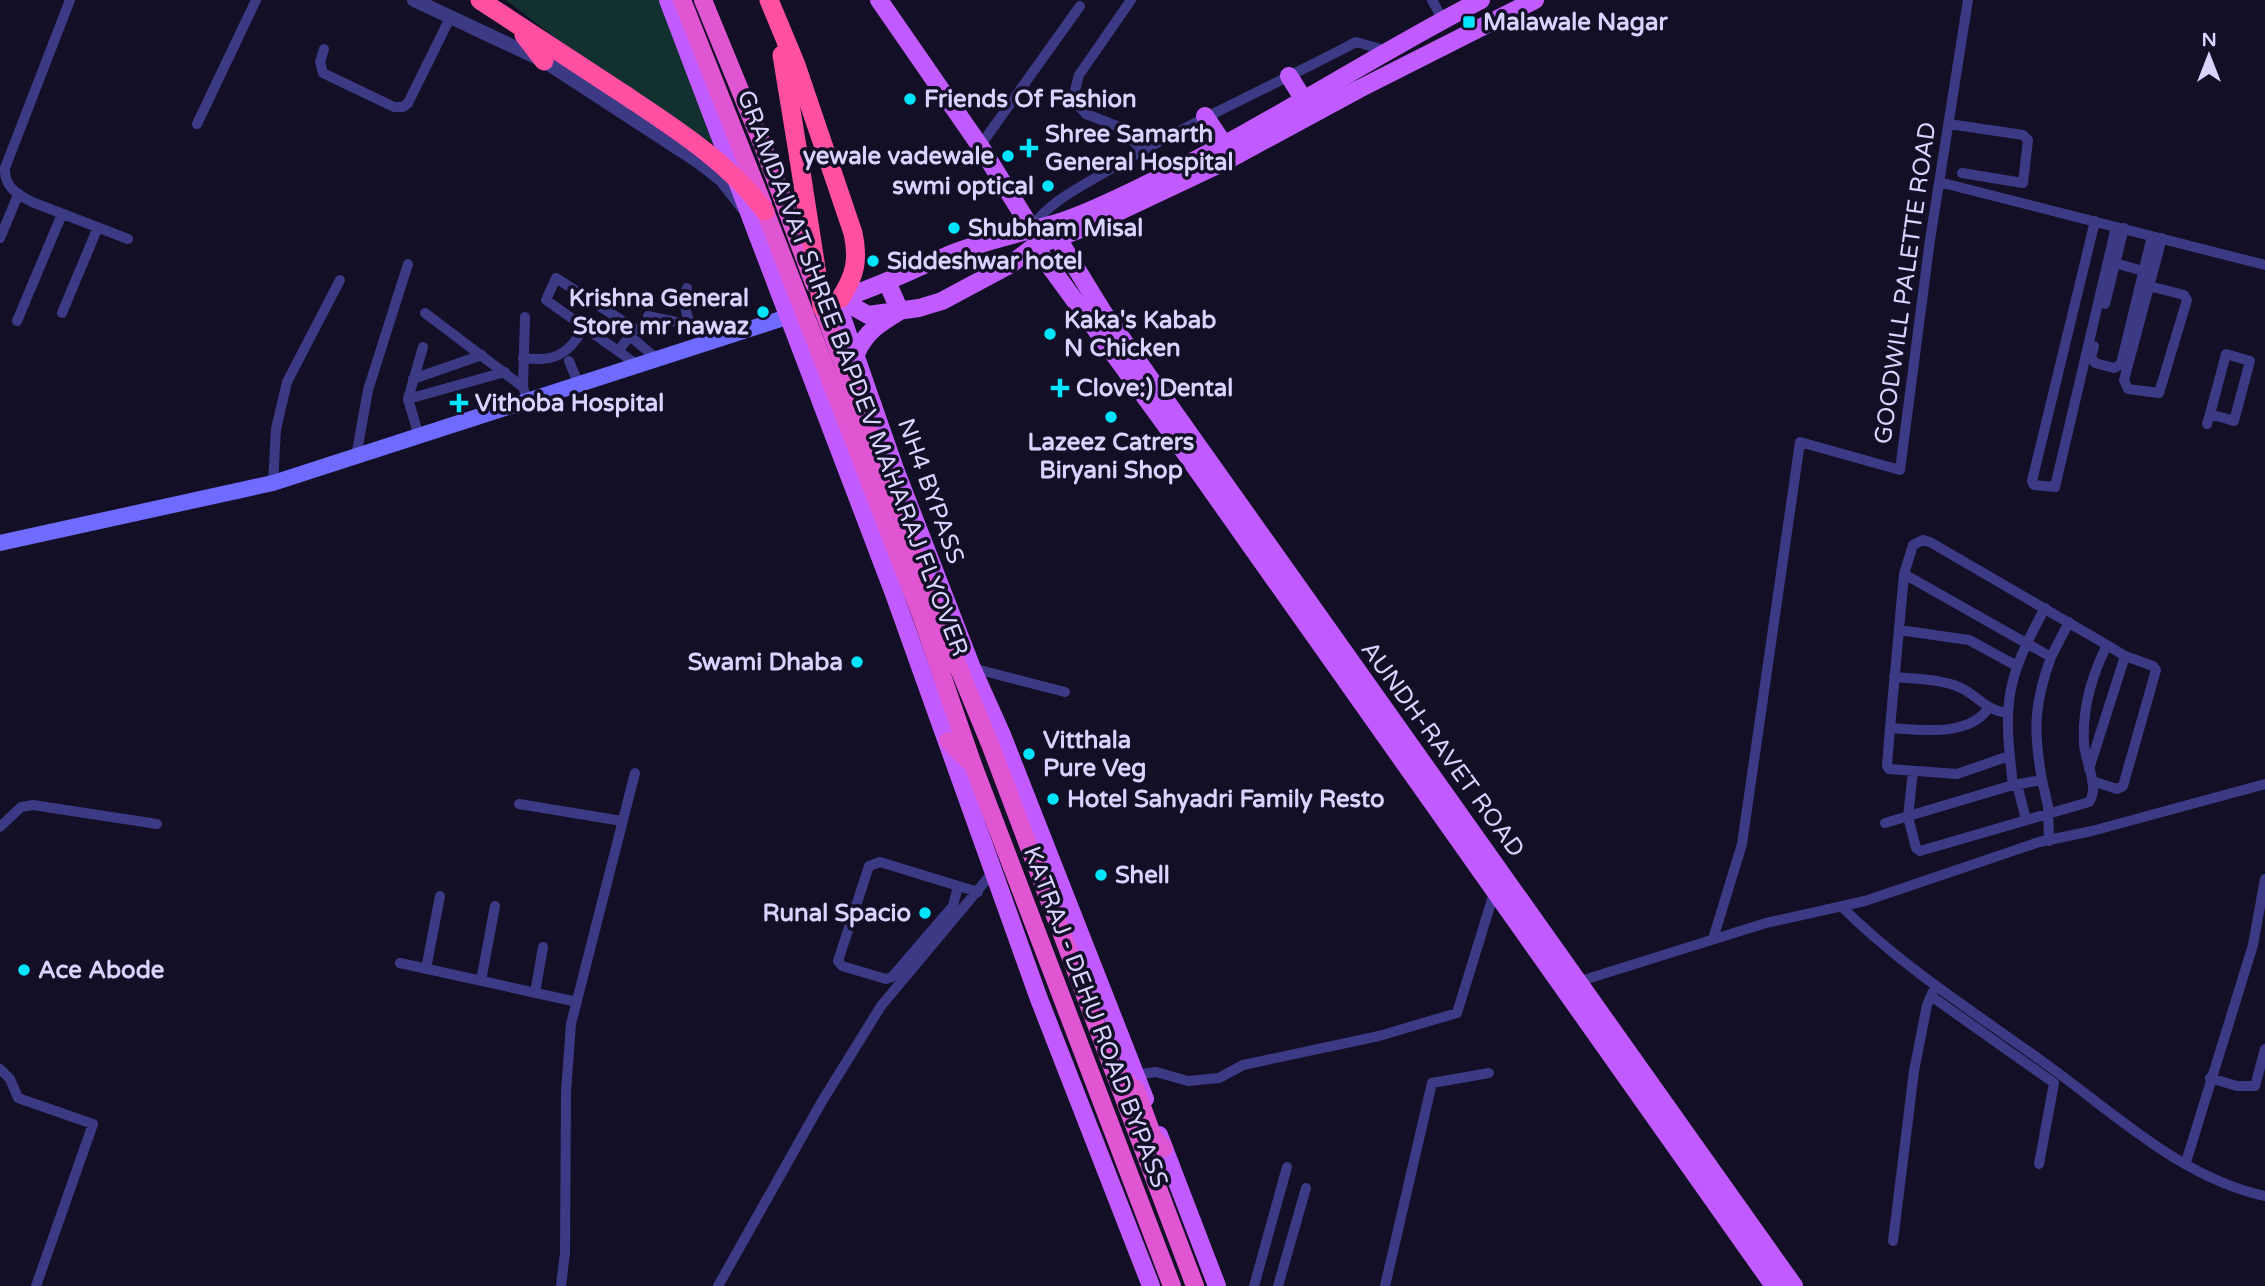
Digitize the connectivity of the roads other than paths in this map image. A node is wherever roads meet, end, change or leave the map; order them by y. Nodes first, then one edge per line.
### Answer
1 (70, 0) edge
2 (256, 0) edge
3 (414, 0) edge
4 (480, 0) edge
5 (668, 0) edge
6 (682, 0) edge
7 (703, 0) edge
8 (879, 0) edge
9 (1131, 0) edge
10 (1432, 0) edge
11 (1482, 0) edge
12 (1535, 0) edge
13 (1968, 0) edge
14 (771, 5) edge
15 (1080, 6) dead end
16 (452, 16) junction
17 (1443, 20) junction
18 (515, 23) junction
19 (324, 49) dead end
20 (1390, 52) junction
21 (544, 61) junction
22 (1289, 76) junction
23 (1304, 100) junction
24 (1205, 116) junction
25 (197, 124) dead end
26 (1949, 124) junction
27 (1223, 143) junction
28 (980, 146) junction
29 (1141, 150) junction
30 (1962, 173) dead end
31 (1939, 182) junction
32 (18, 195) junction
33 (757, 212) junction
34 (62, 214) junction
35 (2095, 221) junction
36 (98, 228) junction
37 (2120, 228) junction
38 (1033, 237) junction
39 (1057, 237) junction
40 (2157, 237) junction
41 (0, 238) edge
42 (128, 239) dead end
43 (2089, 246) junction
44 (2110, 251) junction
45 (408, 264) dead end
46 (2122, 265) dead end
47 (2265, 265) edge
48 (2143, 271) junction
49 (340, 281) dead end
50 (887, 282) junction
51 (2149, 286) junction
52 (687, 288) dead end
53 (833, 302) junction
54 (900, 311) junction
55 (62, 313) dead end
56 (425, 313) dead end
57 (648, 316) dead end
58 (790, 316) junction
59 (525, 317) dead end
60 (17, 321) dead end
61 (690, 325) junction
62 (582, 330) dead end
63 (630, 336) junction
64 (709, 342) junction
65 (423, 347) dead end
66 (620, 350) junction
67 (856, 354) junction
68 (482, 355) junction
69 (523, 358) junction
70 (569, 360) dead end
71 (658, 360) junction
72 (639, 366) junction
73 (505, 372) junction
74 (413, 379) junction
75 (579, 385) junction
76 (526, 394) junction
77 (408, 399) junction
78 (2208, 419) joint
79 (419, 436) junction
80 (356, 457) junction
81 (273, 483) junction
82 (0, 543) edge
83 (1904, 574) junction
84 (2045, 608) junction
85 (926, 609) junction
86 (2069, 622) junction
87 (1899, 630) junction
88 (2026, 643) junction
89 (2107, 645) junction
90 (2125, 656) junction
91 (2051, 657) junction
92 (2015, 665) junction
93 (972, 668) junction
94 (1894, 677) junction
95 (1065, 692) dead end
96 (982, 703) junction
97 (1988, 709) junction
98 (2006, 713) junction
99 (1890, 728) junction
100 (948, 741) junction
101 (2009, 756) junction
102 (974, 765) junction
103 (2089, 769) junction
104 (1913, 771) junction
105 (635, 773) dead end
106 (2042, 780) junction
107 (2092, 781) junction
108 (2265, 784) edge
109 (2015, 785) junction
110 (519, 804) dead end
111 (1908, 817) junction
112 (2036, 818) junction
113 (622, 821) junction
114 (1885, 823) dead end
115 (157, 824) dead end
116 (0, 827) edge
117 (2044, 841) junction
118 (993, 872) junction
119 (2265, 879) edge
120 (958, 886) junction
121 (978, 892) junction
122 (1494, 893) junction
123 (440, 896) dead end
124 (495, 906) dead end
125 (1842, 906) junction
126 (1713, 939) junction
127 (543, 947) dead end
128 (400, 964) dead end
129 (426, 969) junction
130 (481, 981) junction
131 (1579, 981) junction
132 (1562, 988) junction
133 (1933, 991) junction
134 (535, 993) junction
135 (577, 1002) junction
136 (2265, 1049) edge
137 (0, 1069) edge
138 (1111, 1070) junction
139 (1489, 1073) dead end
140 (1135, 1075) junction
141 (2210, 1078) junction
142 (1164, 1148) junction
143 (2186, 1162) junction
144 (2039, 1164) dead end
145 (1287, 1167) dead end
146 (1306, 1188) dead end
147 (2265, 1196) edge
148 (1893, 1241) dead end
149 (36, 1286) edge
150 (561, 1286) edge
151 (718, 1286) edge
152 (1152, 1286) edge
153 (1172, 1286) edge
154 (1195, 1286) edge
155 (1217, 1286) edge
156 (1254, 1286) edge
157 (1278, 1286) edge
158 (1385, 1286) edge
159 (1774, 1286) edge
160 (1794, 1286) edge

1 - 32 street
2 - 25 street
3 - 16 street
4 - 18 highway
5 - 33 main road
6 - 33 highway, GRAMDAIVAT SHREE BAPDEV MAHARAJ FLYOVER
7 - 53 highway, GRAMDAIVAT SHREE BAPDEV MAHARAJ FLYOVER, bridge
8 - 28 main road, AUNDH-RAVET ROAD
9 - 29 street
10 - 17 street
11 - 17 main road
12 - 39 main road
13 - 26 street, GOODWILL PALETTE ROAD
14 - 53 highway, bridge
14 - 53 highway
15 - 28 street
16 - 19 street
16 - 21 street
17 - 20 main road
18 - 21 highway
18 - 33 highway, bridge
20 - 22 street
20 - 23 main road
21 - 33 street
22 - 23 main road
22 - 24 street
23 - 27 main road
24 - 27 main road
24 - 29 street
26 - 30 street
26 - 31 street, GOODWILL PALETTE ROAD
27 - 38 main road
28 - 38 main road, AUNDH-RAVET ROAD
29 - 38 street
31 - 35 street
31 - 126 street, GOODWILL PALETTE ROAD
32 - 34 street
32 - 41 street
33 - 58 main road
33 - 85 highway, GRAMDAIVAT SHREE BAPDEV MAHARAJ FLYOVER, bridge
34 - 36 street
34 - 60 street
35 - 37 street
35 - 43 street
36 - 42 street
36 - 55 street
37 - 40 street
37 - 44 street
37 - 48 street
38 - 39 main road
38 - 50 main road
38 - 54 main road
38 - 122 main road, AUNDH-RAVET ROAD
39 - 131 main road, AUNDH-RAVET ROAD
40 - 47 street
40 - 48 street
40 - 51 street
43 - 44 street
43 - 44 street
45 - 80 street
46 - 48 street
49 - 81 street
50 - 53 main road
50 - 54 main road
51 - 51 street
52 - 61 street
53 - 54 main road
53 - 58 main road
53 - 67 main road, NH4 BYPASS
53 - 85 highway, GRAMDAIVAT SHREE BAPDEV MAHARAJ FLYOVER
54 - 67 main road
56 - 68 street
57 - 61 street
58 - 64 main road
58 - 100 main road
59 - 69 street
61 - 64 street
62 - 69 street
63 - 66 street
63 - 66 street
63 - 71 street
64 - 71 main road
65 - 74 street
66 - 72 street
67 - 93 main road, NH4 BYPASS
68 - 73 street
68 - 74 street
69 - 76 street
70 - 75 street
71 - 72 main road
72 - 75 main road
73 - 76 street
73 - 77 street
74 - 77 street
75 - 76 main road
76 - 79 main road
77 - 79 street
78 - 78 street
79 - 80 main road
80 - 81 main road
81 - 82 main road
83 - 84 street
83 - 87 street
83 - 88 street
84 - 86 street
84 - 88 street
85 - 96 highway, GRAMDAIVAT SHREE BAPDEV MAHARAJ FLYOVER
85 - 102 highway, GRAMDAIVAT SHREE BAPDEV MAHARAJ FLYOVER
86 - 89 street
86 - 91 street
87 - 92 street
87 - 94 street
88 - 91 street
88 - 92 street
89 - 90 street
89 - 103 street
90 - 103 street
90 - 107 street
91 - 106 street
92 - 98 street
93 - 95 street
93 - 96 main road, NH4 BYPASS
94 - 97 street
94 - 99 street
96 - 138 highway, KATRAJ - DEHU ROAD BYPASS
96 - 140 main road, NH4 BYPASS
97 - 98 street
97 - 99 street
98 - 101 street
99 - 104 street
100 - 102 highway
100 - 118 main road
101 - 104 street
101 - 109 street
102 - 153 highway, KATRAJ - DEHU ROAD BYPASS
103 - 107 street
104 - 111 street
105 - 113 street
106 - 109 street
106 - 112 street
107 - 112 street
108 - 117 street
109 - 111 street
109 - 112 street
110 - 113 street
111 - 112 street
111 - 114 street
112 - 117 street
113 - 135 street
115 - 116 street
117 - 125 street
118 - 121 street
118 - 152 main road
119 - 141 street
120 - 120 street
120 - 121 street
121 - 151 street
122 - 132 main road, AUNDH-RAVET ROAD
122 - 140 street
123 - 129 street
124 - 130 street
125 - 126 street
125 - 133 street
126 - 131 street
127 - 134 street
128 - 129 street
129 - 130 street
130 - 134 street
131 - 132 street
131 - 160 main road, AUNDH-RAVET ROAD
132 - 159 main road, AUNDH-RAVET ROAD
133 - 143 street
133 - 144 street
133 - 148 street
134 - 135 street
135 - 150 street
136 - 141 street
137 - 149 street
138 - 142 highway
138 - 154 highway, KATRAJ - DEHU ROAD BYPASS
139 - 158 street
140 - 142 main road, NH4 BYPASS
141 - 143 street
142 - 155 main road, NH4 BYPASS
143 - 147 street
145 - 156 street
146 - 157 street

